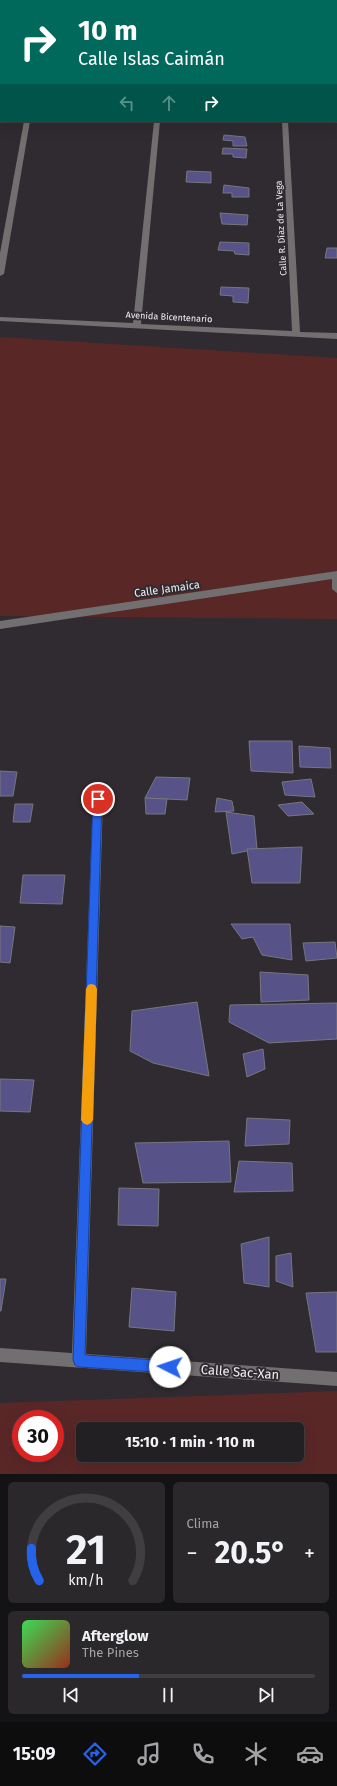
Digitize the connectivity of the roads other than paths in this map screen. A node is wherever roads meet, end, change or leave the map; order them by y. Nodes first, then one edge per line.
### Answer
1 (27, 122) edge
2 (157, 122) edge
3 (285, 122) edge
4 (0, 274) edge
5 (0, 319) edge
6 (137, 325) junction
7 (296, 334) junction
8 (337, 336) edge
9 (337, 575) edge
10 (337, 589) edge
11 (0, 625) edge
12 (98, 799) dead end
13 (0, 1355) edge
14 (79, 1360) junction
15 (337, 1379) edge

1 - 4 street
2 - 6 street
3 - 7 street, Calle R. Díaz de La Vega
5 - 6 street, Avenida Bicentenario
6 - 7 street, Avenida Bicentenario
7 - 8 street, Avenida Bicentenario
9 - 10 street, Calle Jamaica
9 - 11 street, Calle Jamaica
12 - 14 street
13 - 14 street, Calle Sac-Xan
14 - 15 street, Calle Sac-Xan

